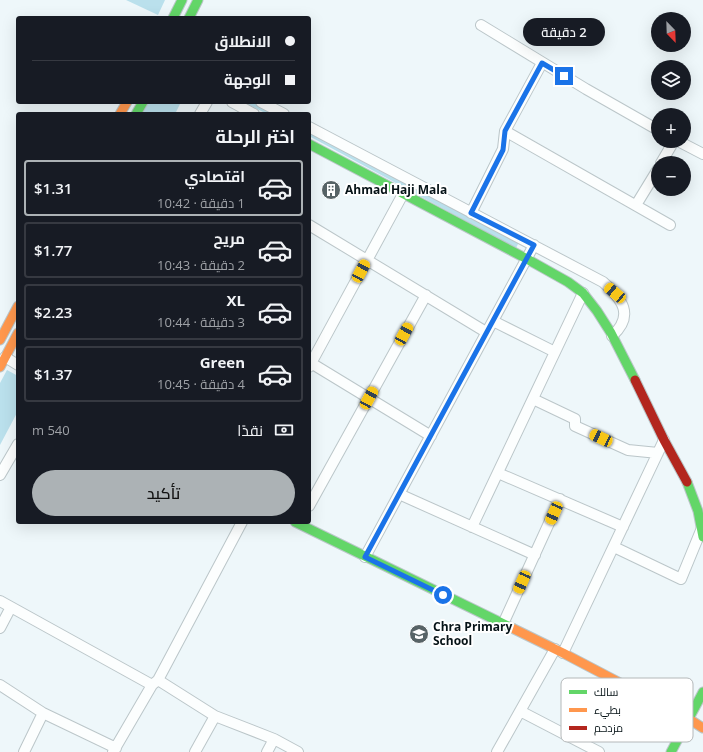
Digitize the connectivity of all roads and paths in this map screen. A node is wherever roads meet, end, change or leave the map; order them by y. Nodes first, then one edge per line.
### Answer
1 (182, 0) edge
2 (198, 0) edge
3 (174, 16) edge
4 (190, 16) edge
5 (481, 25) dead end
6 (542, 63) junction
7 (236, 104) edge
8 (265, 104) edge
9 (250, 112) edge
10 (280, 112) edge
11 (651, 126) edge
12 (311, 128) edge
13 (505, 131) junction
14 (311, 145) edge
15 (691, 148) edge
16 (703, 154) edge
17 (651, 181) edge
18 (403, 194) junction
19 (636, 206) junction
20 (471, 213) junction
21 (483, 218) junction
22 (670, 225) dead end
23 (311, 227) edge
24 (476, 232) junction
25 (534, 245) junction
26 (527, 259) junction
27 (367, 260) junction
28 (583, 293) junction
29 (426, 295) junction
30 (16, 310) edge
31 (493, 321) junction
32 (486, 332) junction
33 (612, 336) junction
34 (16, 338) edge
35 (0, 340) edge
36 (555, 352) junction
37 (5, 357) junction
38 (311, 363) edge
39 (16, 364) edge
40 (311, 366) edge
41 (0, 367) edge
42 (369, 398) junction
43 (533, 399) junction
44 (430, 436) junction
45 (664, 440) junction
46 (16, 447) edge
47 (658, 453) junction
48 (498, 473) junction
49 (0, 475) edge
50 (399, 494) junction
51 (560, 499) junction
52 (311, 502) edge
53 (241, 524) edge
54 (300, 524) edge
55 (472, 527) junction
56 (623, 527) junction
57 (702, 533) edge
58 (614, 547) junction
59 (534, 555) junction
60 (365, 557) junction
61 (0, 601) edge
62 (11, 607) junction
63 (503, 624) junction
64 (0, 628) edge
65 (559, 651) junction
66 (611, 678) edge
67 (155, 682) junction
68 (0, 685) edge
69 (703, 692) edge
70 (520, 711) junction
71 (693, 711) edge
72 (43, 714) junction
73 (215, 716) junction
74 (693, 722) edge
75 (703, 728) edge
76 (561, 732) edge
77 (274, 739) junction
78 (580, 742) edge
79 (676, 742) edge
80 (114, 750) edge
81 (24, 752) edge
82 (195, 752) edge
83 (267, 752) edge
84 (298, 752) edge
85 (497, 752) edge
86 (599, 752) edge
87 (671, 752) edge

1 - 3 street
2 - 4 street
5 - 6 street
6 - 11 street
6 - 13 street
7 - 9 street
8 - 10 street
12 - 20 street
13 - 19 street
13 - 20 street
14 - 18 street
15 - 16 street
17 - 19 street
18 - 24 street
18 - 27 street
19 - 22 street
20 - 21 street
21 - 24 street
21 - 25 street
23 - 27 street
24 - 26 street
25 - 26 street
25 - 33 street
26 - 28 street
26 - 31 street
27 - 29 street
27 - 38 street
28 - 33 street
28 - 36 street
29 - 32 street
29 - 42 street
30 - 35 street
31 - 32 street
31 - 36 street
32 - 44 street
33 - 45 street
34 - 37 street
36 - 43 street
37 - 39 street
37 - 41 street
40 - 42 street
42 - 44 street
42 - 52 street
43 - 47 street
43 - 48 street
44 - 50 street
45 - 47 street
45 - 57 street
46 - 49 street
47 - 56 street
48 - 51 street
48 - 55 street
50 - 55 street
50 - 60 street
51 - 56 street
51 - 59 street
53 - 67 street
54 - 60 street
55 - 59 street
56 - 58 street
57 - 58 street
58 - 65 street
59 - 63 street
60 - 63 street
61 - 62 street
62 - 64 street
62 - 67 street
63 - 65 street
65 - 66 street
65 - 70 street
67 - 73 street
67 - 80 street
68 - 72 street
69 - 71 street
70 - 76 street
70 - 85 street
72 - 80 street
72 - 81 street
73 - 77 street
73 - 82 street
74 - 75 street
77 - 83 street
77 - 84 street
78 - 86 street
79 - 87 street

